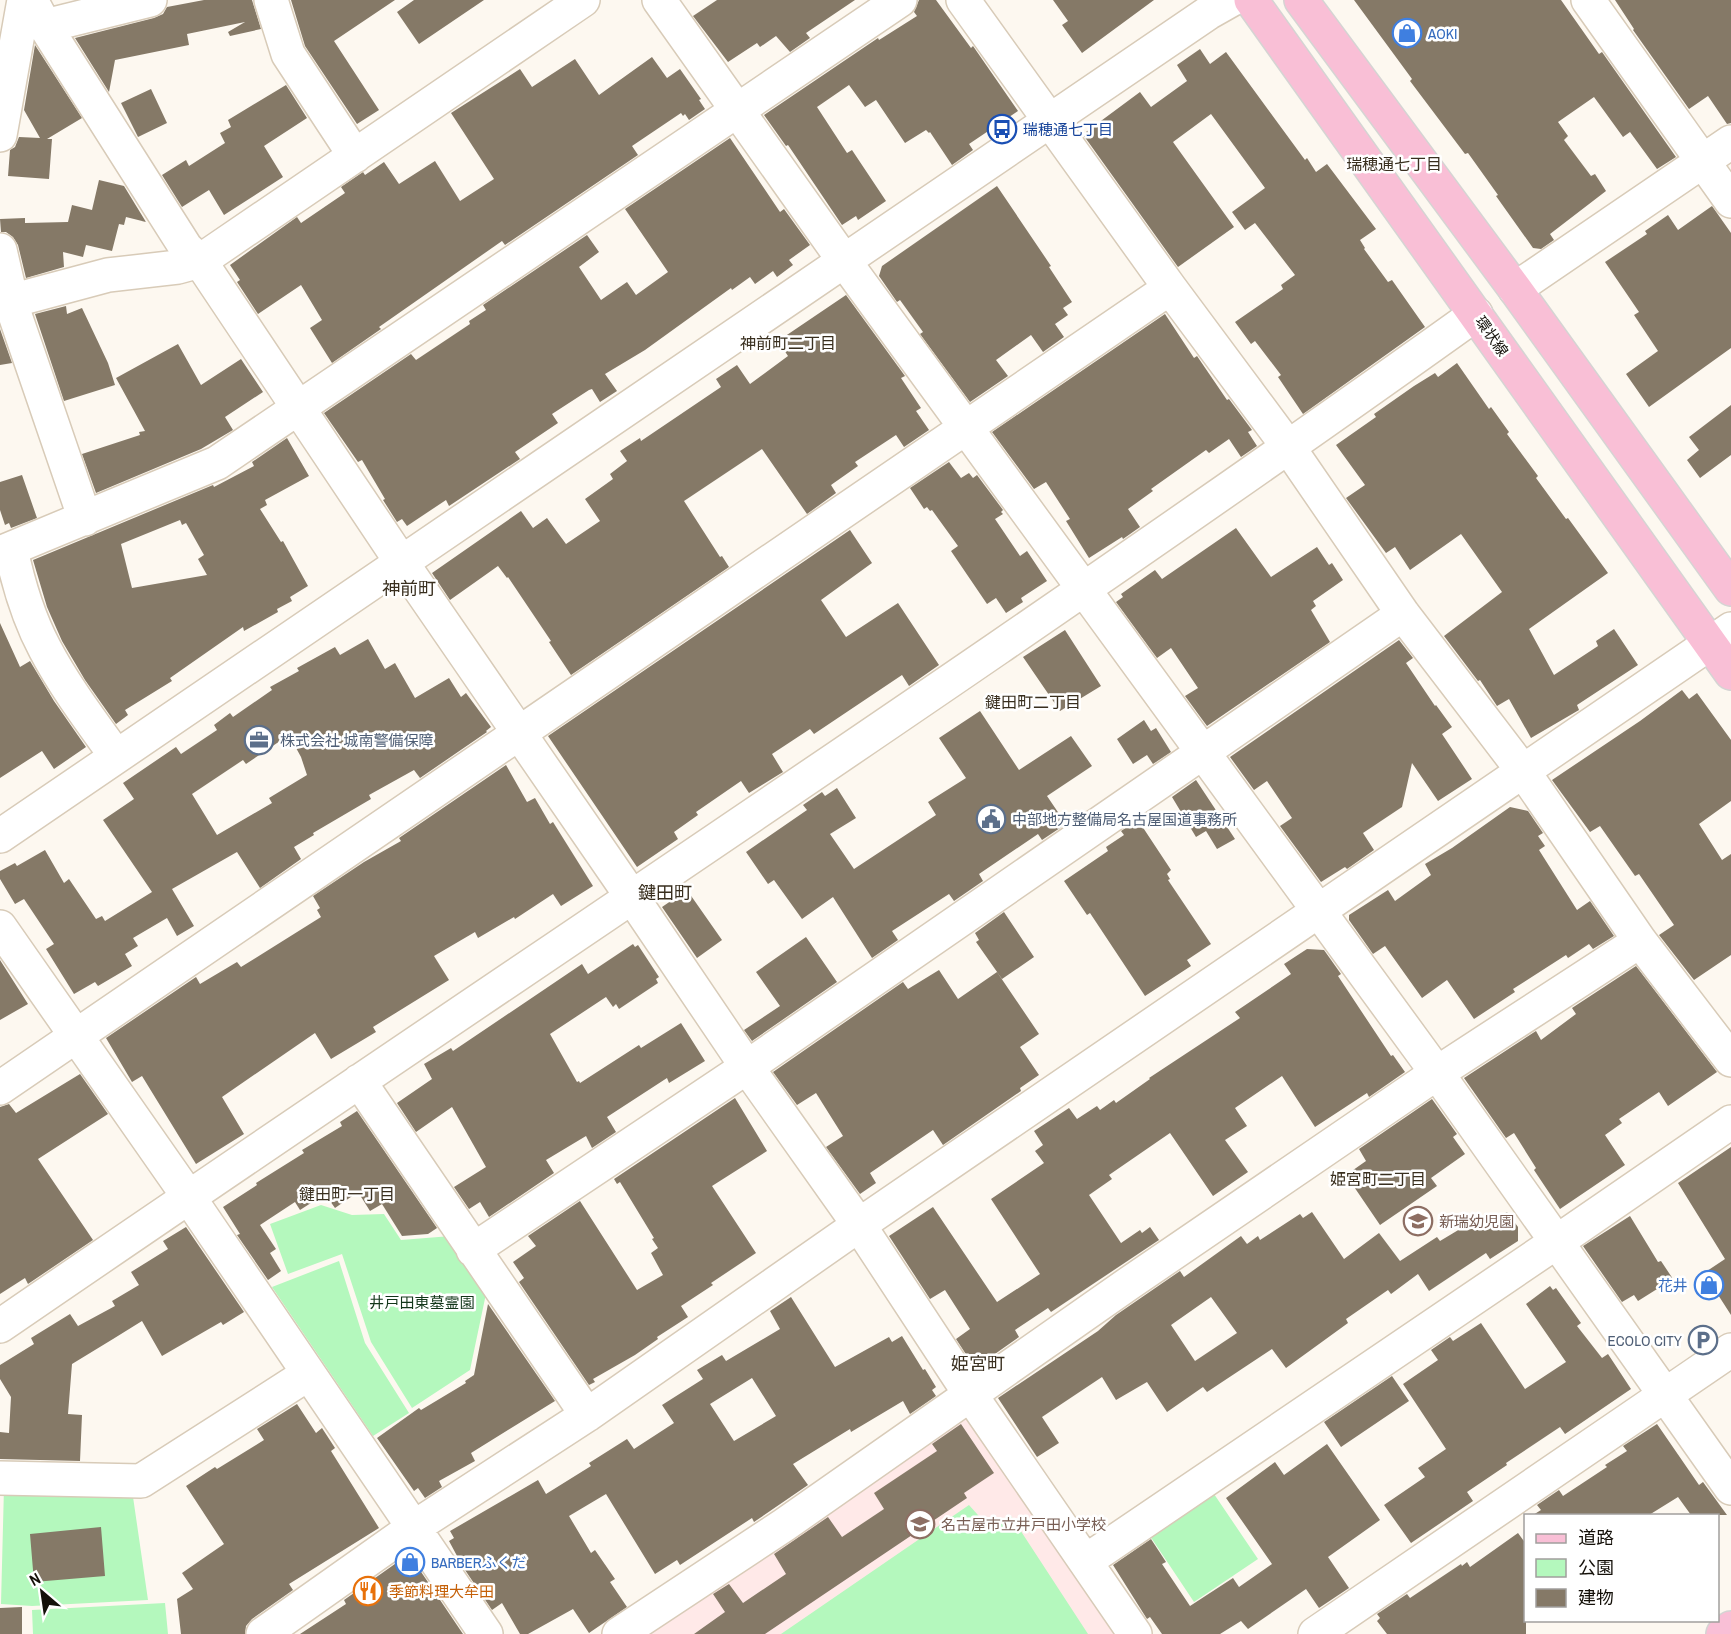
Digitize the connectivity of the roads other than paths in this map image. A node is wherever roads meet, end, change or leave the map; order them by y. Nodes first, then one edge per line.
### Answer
1 (24, 0) edge
2 (150, 0) edge
3 (271, 0) edge
4 (583, 0) edge
5 (659, 0) edge
6 (900, 0) edge
7 (963, 0) edge
8 (1231, 0) edge
9 (1251, 0) edge
10 (1301, 0) edge
11 (1588, 0) edge
12 (38, 13) edge
13 (737, 110) junction
14 (1050, 120) junction
15 (1, 126) edge
16 (1731, 142) edge
17 (355, 156) junction
18 (1702, 161) junction
19 (1731, 201) edge
20 (0, 250) edge
21 (200, 261) junction
22 (845, 262) junction
23 (1170, 288) junction
24 (1515, 289) junction
25 (11, 302) junction
26 (1476, 314) junction
27 (298, 408) junction
28 (967, 429) junction
29 (1289, 448) junction
30 (85, 519) junction
31 (5, 551) edge
32 (402, 563) junction
33 (1085, 589) junction
34 (1731, 589) edge
35 (1403, 614) junction
36 (1720, 636) edge
37 (1731, 673) edge
38 (520, 733) junction
39 (1203, 752) junction
40 (116, 756) junction
41 (1523, 771) junction
42 (0, 836) edge
43 (632, 897) junction
44 (1318, 911) junction
45 (0, 927) edge
46 (1640, 941) junction
47 (76, 1036) junction
48 (1731, 1060) edge
49 (747, 1067) junction
50 (1437, 1073) junction
51 (359, 1081) junction
52 (0, 1088) edge
53 (1731, 1122) edge
54 (188, 1196) junction
55 (858, 1226) junction
56 (1558, 1241) junction
57 (473, 1250) junction
58 (0, 1326) edge
59 (1731, 1350) edge
60 (308, 1374) junction
61 (970, 1394) junction
62 (1665, 1394) junction
63 (587, 1415) junction
64 (0, 1478) edge
65 (1731, 1488) edge
66 (413, 1528) junction
67 (1086, 1561) junction
68 (1731, 1628) edge
69 (267, 1633) edge
70 (486, 1634) edge
71 (619, 1634) edge
72 (1135, 1634) edge
73 (1315, 1634) edge
74 (1723, 1634) edge

1 - 15 street
2 - 12 street
3 - 17 street
4 - 17 street
5 - 13 street
6 - 13 street
7 - 14 street
8 - 14 street
9 - 26 main road, 環状線
10 - 24 main road
11 - 18 street
12 - 21 street
13 - 22 street
13 - 27 street
14 - 22 street
14 - 23 street
16 - 18 street
17 - 21 street
18 - 19 street
18 - 24 street
20 - 25 street
21 - 25 street
21 - 27 street
22 - 28 street
22 - 32 street
23 - 28 street
23 - 29 street
24 - 34 main road
25 - 30 street
26 - 29 street
26 - 36 main road, 環状線
27 - 30 street
27 - 32 street
28 - 33 street
28 - 38 street
29 - 33 street
29 - 35 street
30 - 31 street
31 - 40 street
32 - 38 street
32 - 40 street
33 - 39 street
33 - 43 street
35 - 39 street
35 - 41 street
36 - 37 main road, 環状線
36 - 41 street
38 - 43 street
38 - 47 street
39 - 44 street
39 - 49 street
40 - 42 street
41 - 44 street
41 - 46 street
43 - 49 street
43 - 51 street
44 - 50 street
44 - 55 street
45 - 47 street
46 - 48 street
46 - 50 street
47 - 52 street
47 - 54 street
49 - 55 street
49 - 57 street
50 - 56 street
50 - 61 street
51 - 54 street
51 - 57 street
53 - 56 street
54 - 58 street
54 - 60 street
55 - 61 street
55 - 63 street
56 - 62 street
56 - 67 street
57 - 63 street
59 - 62 street
60 - 64 street
60 - 66 street
61 - 67 street
61 - 71 street
62 - 65 street
62 - 73 street
63 - 66 street
66 - 69 street
66 - 70 street
67 - 72 street
68 - 74 main road

